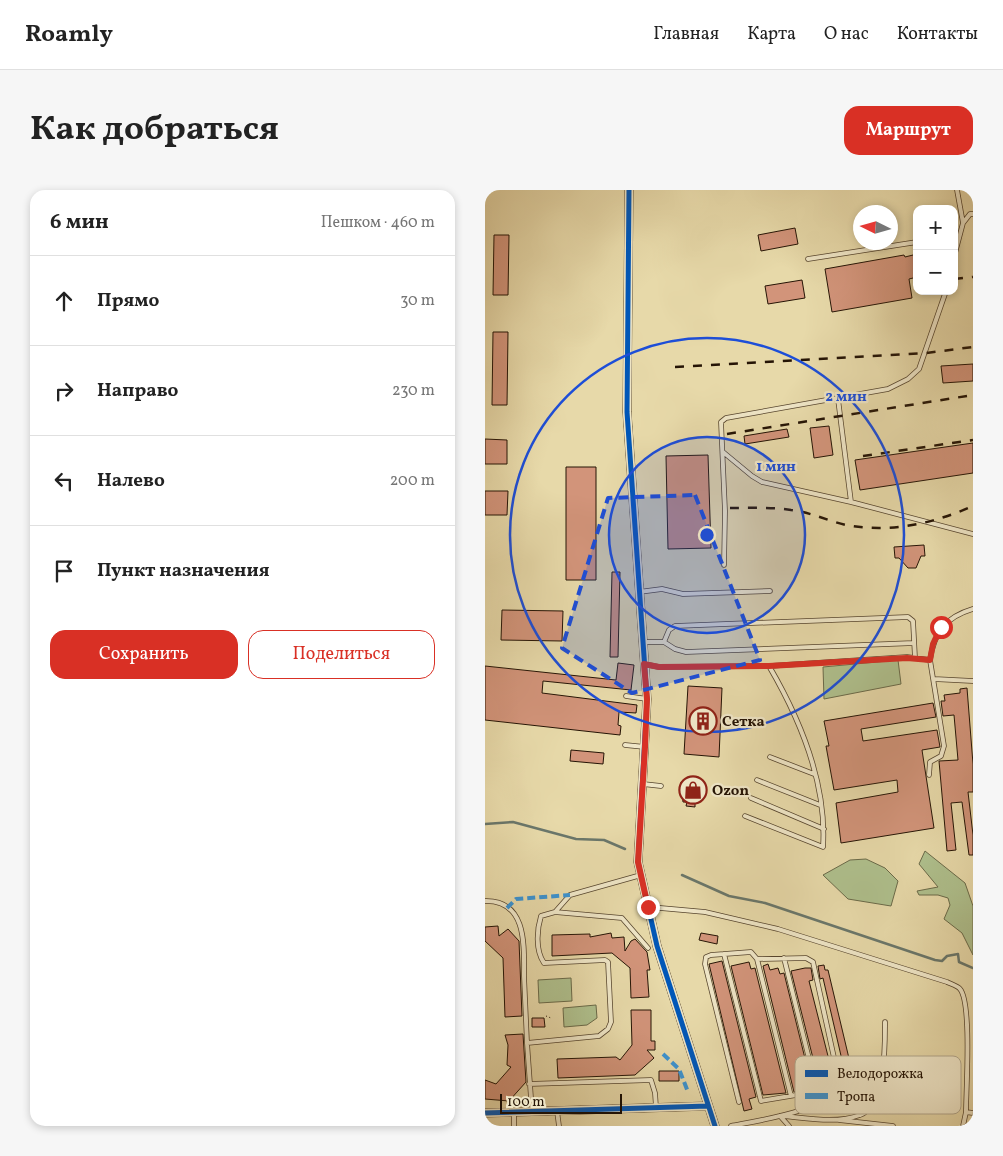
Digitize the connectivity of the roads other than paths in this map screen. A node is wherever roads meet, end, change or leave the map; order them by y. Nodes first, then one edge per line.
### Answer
1 (629, 190) edge
2 (957, 190) edge
3 (972, 214) edge
4 (963, 223) junction
5 (958, 232) edge
6 (913, 243) edge
7 (808, 258) dead end
8 (945, 295) edge
9 (838, 399) junction
10 (722, 452) junction
11 (851, 502) junction
12 (973, 534) edge
13 (723, 565) dead end
14 (770, 591) dead end
15 (639, 592) junction
16 (973, 609) edge
17 (643, 642) junction
18 (664, 642) junction
19 (915, 643) junction
20 (915, 658) junction
21 (930, 660) junction
22 (644, 664) junction
23 (769, 666) junction
24 (934, 679) junction
25 (973, 681) edge
26 (626, 696) dead end
27 (647, 699) junction
28 (625, 745) dead end
29 (645, 747) junction
30 (770, 757) dead end
31 (814, 774) junction
32 (929, 775) dead end
33 (757, 780) dead end
34 (643, 784) junction
35 (661, 786) dead end
36 (751, 798) dead end
37 (821, 804) junction
38 (745, 816) dead end
39 (824, 829) junction
40 (641, 875) junction
41 (485, 901) edge
42 (648, 907) junction
43 (555, 912) junction
44 (648, 948) dead end
45 (724, 954) junction
46 (784, 958) junction
47 (757, 959) junction
48 (885, 1022) dead end
49 (527, 1043) junction
50 (808, 1056) edge
51 (834, 1056) edge
52 (884, 1056) edge
53 (529, 1084) junction
54 (795, 1095) edge
55 (791, 1096) junction
56 (739, 1102) dead end
57 (708, 1106) junction
58 (656, 1108) junction
59 (557, 1111) junction
60 (795, 1111) edge
61 (514, 1112) junction
62 (532, 1112) junction
63 (966, 1112) junction
64 (485, 1113) edge
65 (973, 1113) edge
66 (862, 1114) edge
67 (780, 1116) junction
68 (835, 1120) junction
69 (514, 1126) edge
70 (559, 1126) edge
71 (715, 1126) edge
72 (731, 1126) edge
73 (789, 1126) edge
74 (893, 1126) edge
75 (963, 1126) edge

1 - 15 street
2 - 4 lane
3 - 4 lane
4 - 5 lane
6 - 7 lane
8 - 9 lane
9 - 10 lane
9 - 11 lane
10 - 11 lane
10 - 13 lane
11 - 12 lane
14 - 15 lane
15 - 17 street
16 - 21 lane
17 - 18 lane
17 - 22 street
18 - 19 lane
18 - 19 lane
19 - 20 lane
20 - 21 lane
20 - 23 lane
21 - 24 lane
22 - 23 lane
22 - 27 street
23 - 31 lane
24 - 25 lane
24 - 32 lane
26 - 27 lane
27 - 29 street
28 - 29 lane
29 - 34 street
30 - 31 lane
31 - 37 lane
33 - 37 lane
34 - 35 lane
34 - 40 street
36 - 39 lane
37 - 39 lane
38 - 39 lane
40 - 42 street
40 - 43 lane
41 - 49 lane
42 - 57 street
42 - 63 lane
43 - 44 lane
43 - 49 lane
45 - 47 lane
45 - 55 lane
45 - 56 lane
46 - 47 lane
46 - 50 lane
46 - 51 lane
47 - 55 lane
48 - 52 lane
49 - 53 lane
53 - 58 lane
53 - 62 lane
54 - 55 lane
57 - 58 street
57 - 71 street
58 - 59 street
59 - 62 street
59 - 70 lane
60 - 67 lane
61 - 62 street
61 - 64 street
61 - 69 lane
63 - 65 lane
63 - 75 lane
66 - 68 lane
67 - 68 lane
67 - 72 lane
67 - 73 lane
68 - 74 lane

